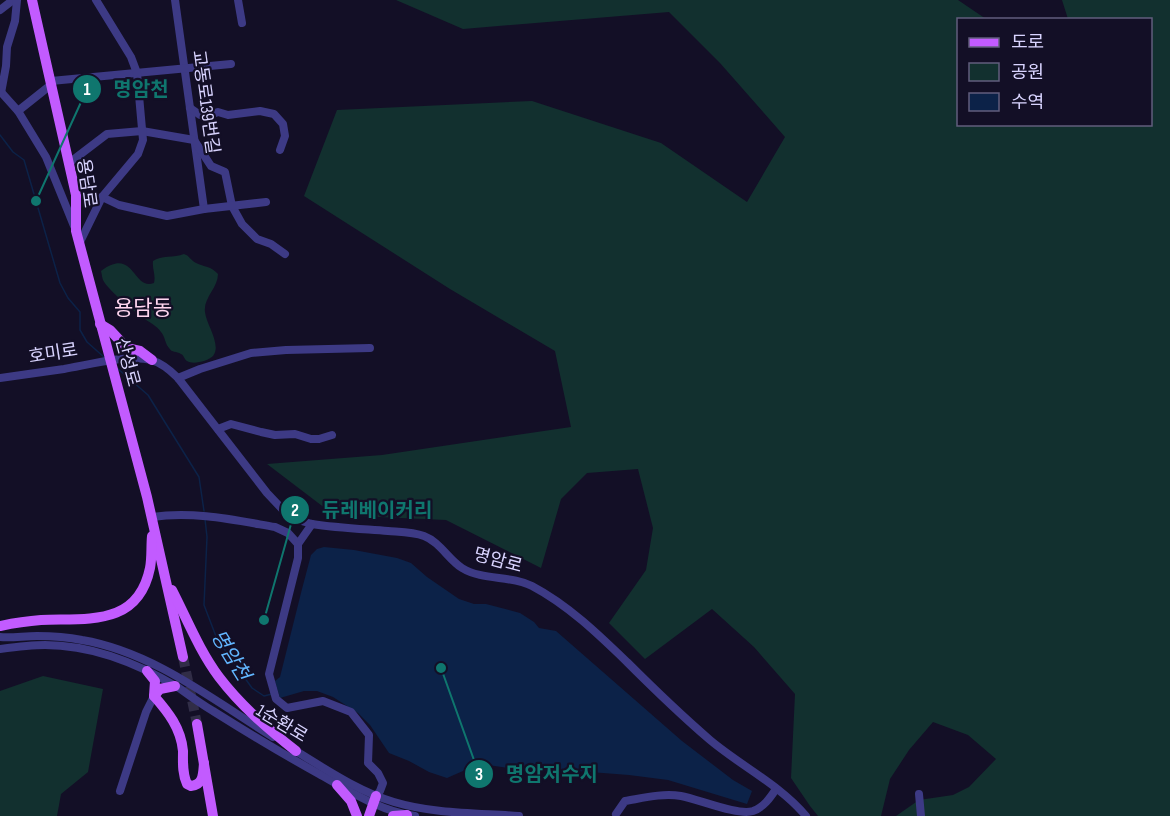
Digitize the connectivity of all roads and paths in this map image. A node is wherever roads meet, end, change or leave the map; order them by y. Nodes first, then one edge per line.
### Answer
1 (15, 0) edge
2 (32, 0) edge
3 (96, 0) edge
4 (176, 0) edge
5 (238, 0) edge
6 (0, 10) edge
7 (242, 23) dead end
8 (231, 64) dead end
9 (184, 68) junction
10 (137, 73) junction
11 (51, 82) junction
12 (1, 92) edge
13 (190, 108) junction
14 (18, 111) junction
15 (142, 131) junction
16 (194, 140) junction
17 (280, 150) dead end
18 (69, 163) junction
19 (102, 197) junction
20 (266, 202) dead end
21 (232, 206) junction
22 (204, 209) junction
23 (76, 231) junction
24 (79, 244) junction
25 (285, 254) dead end
26 (100, 324) junction
27 (370, 348) dead end
28 (152, 360) junction
29 (110, 361) junction
30 (0, 378) edge
31 (178, 378) junction
32 (218, 429) junction
33 (332, 435) dead end
34 (152, 517) junction
35 (312, 524) junction
36 (298, 544) junction
37 (165, 575) junction
38 (0, 626) edge
39 (0, 637) edge
40 (0, 649) edge
41 (183, 657) tunnel mouth
42 (147, 671) junction
43 (175, 686) junction
44 (154, 696) junction
45 (197, 724) tunnel mouth
46 (296, 751) junction
47 (204, 763) junction
48 (337, 785) junction
49 (776, 789) junction
50 (120, 791) dead end
51 (919, 794) dead end
52 (375, 800) junction
53 (616, 814) dead end
54 (411, 815) edge
55 (213, 816) edge
56 (357, 816) edge
57 (369, 816) edge
58 (393, 816) edge
59 (519, 816) edge
60 (806, 816) edge
61 (921, 816) edge

1 - 6 street
1 - 12 street, 산성로
2 - 11 main road, 용담로
3 - 10 street
4 - 9 street, 교동로139번길
5 - 7 street
8 - 9 street
9 - 10 street
9 - 13 street, 교동로139번길
10 - 11 street
10 - 15 street
11 - 14 street
11 - 18 main road, 용담로
12 - 14 street, 산성로
13 - 16 street, 교동로139번길
13 - 17 street
14 - 23 street, 산성로
15 - 16 street
15 - 18 street
15 - 19 street
16 - 21 street
16 - 22 street, 교동로139번길
18 - 23 main road, 용담로
19 - 22 street
19 - 24 street
20 - 21 street
21 - 22 street
21 - 25 street
23 - 24 main road, 산성로
24 - 26 main road, 산성로
26 - 28 main road
26 - 29 main road, 산성로
27 - 31 street
28 - 29 street
28 - 31 street, 명암로
29 - 30 street, 호미로
29 - 34 main road, 산성로
31 - 32 street, 명암로
32 - 33 street
32 - 35 street, 명암로
34 - 36 street
34 - 37 main road, 산성로
34 - 38 main road
35 - 36 street
35 - 49 street, 명암로
36 - 52 street
37 - 41 main road, 산성로
37 - 46 main road
39 - 46 street, 1순환로
40 - 42 street, 1순환로
42 - 43 street, 1순환로
42 - 44 main road
43 - 44 main road
43 - 48 street, 1순환로
44 - 47 main road
44 - 50 street
45 - 47 main road
46 - 52 street, 1순환로
47 - 55 main road
48 - 52 street, 1순환로
48 - 56 main road
49 - 53 street
49 - 60 street, 명암로
51 - 61 street
52 - 54 street, 1순환로
52 - 57 main road
52 - 59 street, 1순환로
54 - 58 main road

